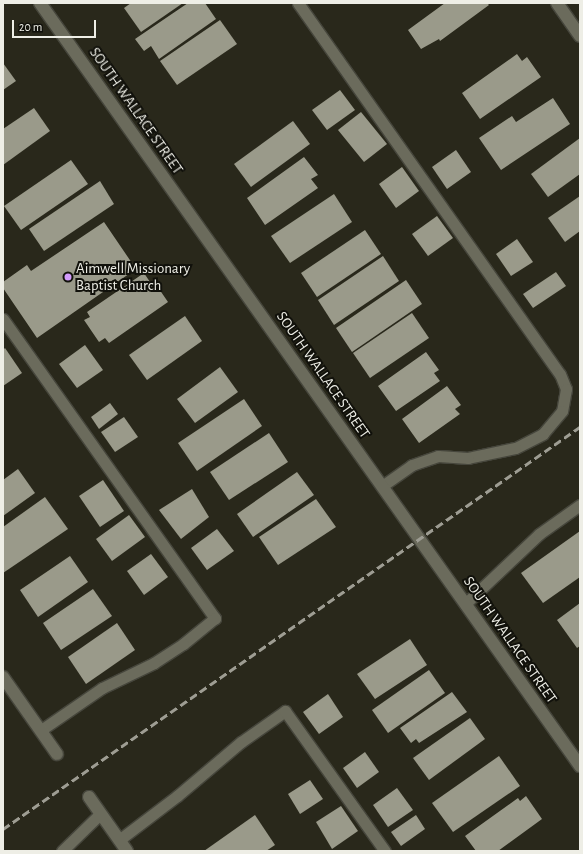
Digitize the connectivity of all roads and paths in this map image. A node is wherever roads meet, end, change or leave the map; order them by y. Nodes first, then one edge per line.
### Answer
1 (40, 3) edge
2 (298, 3) edge
3 (557, 3) edge
4 (580, 36) edge
5 (3, 320) edge
6 (382, 486) junction
7 (580, 505) edge
8 (465, 604) junction
9 (3, 677) edge
10 (40, 730) junction
11 (57, 754) dead end
12 (580, 766) edge
13 (89, 797) dead end
14 (100, 814) junction
15 (119, 840) junction
16 (62, 851) edge
17 (127, 851) edge
18 (385, 851) edge

1 - 6 street, SOUTH WALLACE STREET
2 - 6 lane
3 - 4 street
5 - 10 lane
6 - 8 street, SOUTH WALLACE STREET
7 - 8 lane
8 - 12 street, SOUTH WALLACE STREET
9 - 10 street
10 - 11 street
13 - 14 street
14 - 15 street
14 - 16 lane
15 - 17 street
15 - 18 lane

